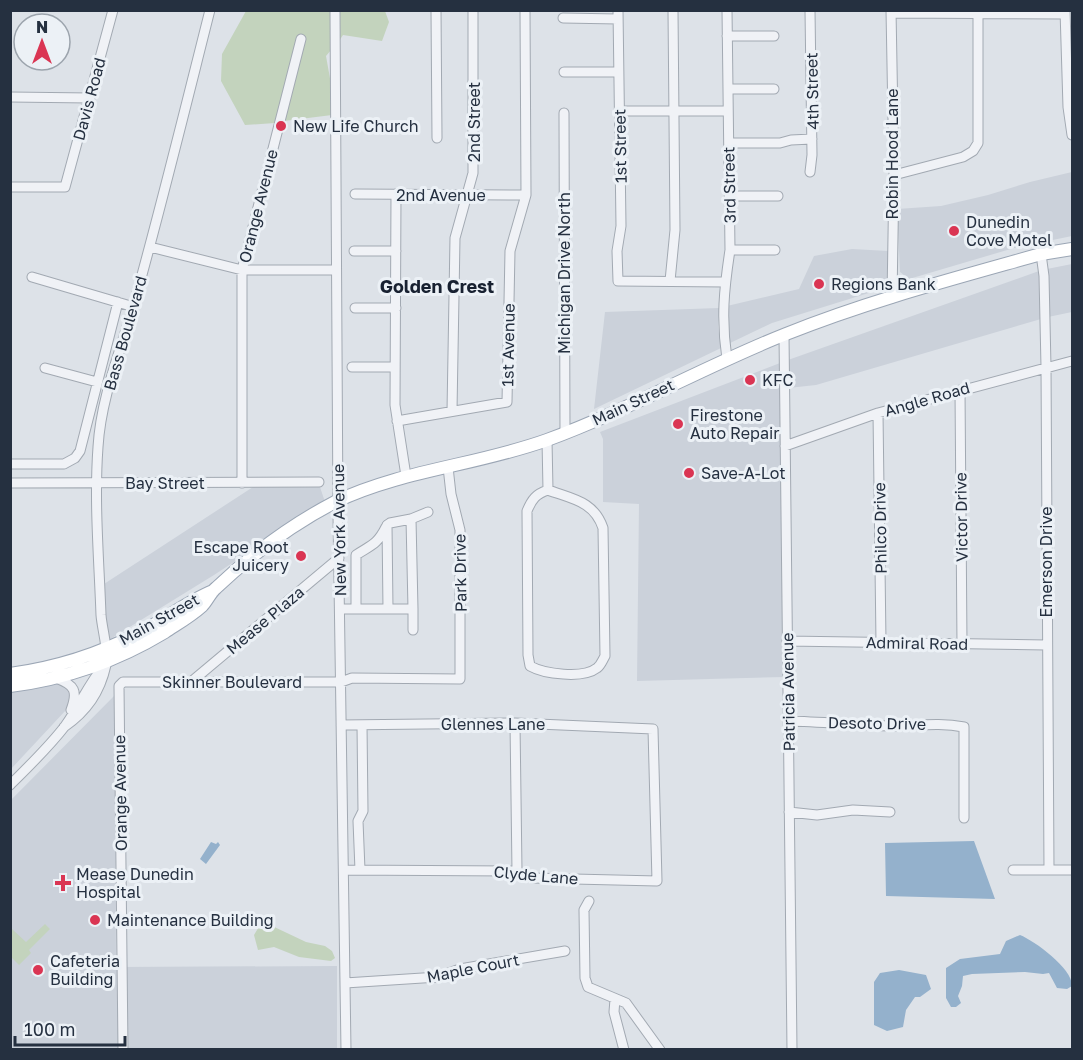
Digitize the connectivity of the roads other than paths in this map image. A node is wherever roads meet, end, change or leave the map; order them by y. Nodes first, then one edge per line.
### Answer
1 (113, 10) edge
2 (210, 10) edge
3 (335, 10) edge
4 (436, 10) edge
5 (473, 10) edge
6 (525, 10) edge
7 (673, 10) edge
8 (727, 10) edge
9 (810, 10) edge
10 (891, 12) edge
11 (1065, 12) edge
12 (978, 14) junction
13 (618, 15) edge
14 (563, 18) dead end
15 (727, 36) junction
16 (774, 36) dead end
17 (301, 39) dead end
18 (1069, 58) edge
19 (564, 72) dead end
20 (618, 72) junction
21 (728, 89) junction
22 (774, 89) dead end
23 (10, 97) edge
24 (90, 98) junction
25 (619, 111) junction
26 (674, 111) junction
27 (728, 111) junction
28 (564, 112) dead end
29 (1072, 135) edge
30 (437, 138) dead end
31 (812, 139) junction
32 (729, 143) junction
33 (810, 172) dead end
34 (894, 174) junction
35 (10, 187) edge
36 (355, 194) dead end
37 (396, 195) junction
38 (466, 195) junction
39 (526, 195) junction
40 (730, 196) junction
41 (778, 196) dead end
42 (150, 247) junction
43 (1072, 249) edge
44 (730, 250) junction
45 (775, 250) dead end
46 (354, 251) dead end
47 (396, 251) junction
48 (1041, 254) junction
49 (242, 270) junction
50 (336, 270) junction
51 (32, 277) dead end
52 (670, 281) junction
53 (725, 282) junction
54 (892, 298) junction
55 (118, 303) junction
56 (134, 306) junction
57 (355, 308) dead end
58 (396, 308) junction
59 (784, 334) junction
60 (727, 359) junction
61 (1072, 361) edge
62 (352, 367) dead end
63 (395, 367) junction
64 (1046, 367) junction
65 (45, 368) dead end
66 (97, 382) junction
67 (960, 390) junction
68 (452, 411) junction
69 (878, 413) junction
70 (397, 421) junction
71 (565, 433) junction
72 (547, 440) junction
73 (785, 446) junction
74 (10, 464) edge
75 (448, 468) junction
76 (406, 477) junction
77 (319, 482) dead end
78 (10, 483) edge
79 (97, 483) junction
80 (242, 483) junction
81 (548, 490) junction
82 (338, 501) junction
83 (428, 512) dead end
84 (411, 519) junction
85 (387, 525) junction
86 (339, 558) junction
87 (213, 591) junction
88 (340, 609) junction
89 (356, 609) junction
90 (388, 609) junction
91 (413, 609) junction
92 (413, 630) dead end
93 (787, 641) junction
94 (881, 642) junction
95 (962, 644) junction
96 (1046, 645) junction
97 (105, 648) junction
98 (107, 662) junction
99 (10, 674) edge
100 (56, 678) junction
101 (459, 679) joint
102 (123, 682) joint
103 (191, 682) junction
104 (341, 682) junction
105 (10, 686) edge
106 (789, 722) junction
107 (515, 723) junction
108 (341, 725) junction
109 (362, 725) junction
110 (64, 727) junction
111 (10, 785) edge
112 (789, 812) junction
113 (890, 812) dead end
114 (964, 818) dead end
115 (344, 870) junction
116 (360, 870) junction
117 (1013, 870) dead end
118 (1048, 870) junction
119 (1072, 870) edge
120 (517, 871) junction
121 (657, 881) joint
122 (589, 901) dead end
123 (565, 951) dead end
124 (345, 983) junction
125 (615, 999) junction
126 (123, 1050) edge
127 (346, 1050) edge
128 (624, 1050) edge
129 (660, 1050) edge
130 (792, 1050) edge

1 - 24 street, Davis Road
2 - 42 street, Bass Boulevard
3 - 50 street, New York Avenue
4 - 30 street
5 - 38 street, 2nd Street
6 - 39 street
7 - 26 street
8 - 15 street, 3rd Street
9 - 31 street, 4th Street
10 - 12 street
10 - 34 street, Robin Hood Lane
11 - 12 street
11 - 18 street
12 - 34 street
13 - 14 street
13 - 20 street, 1st Street
15 - 16 street
15 - 21 street, 3rd Street
17 - 49 street, Orange Avenue
18 - 29 street
19 - 20 street
20 - 25 street, 1st Street
21 - 22 street
21 - 27 street, 3rd Street
23 - 24 street
24 - 35 street, Davis Road
25 - 26 street
25 - 52 street, 1st Street
26 - 27 street
26 - 52 street
27 - 32 street, 3rd Street
28 - 71 street, Michigan Drive North
31 - 32 street
31 - 33 street, 4th Street
32 - 40 street, 3rd Street
34 - 54 street, Robin Hood Lane
36 - 37 street, 2nd Avenue
37 - 38 street, 2nd Avenue
37 - 47 street
38 - 39 street, 2nd Avenue
38 - 68 street, 2nd Street
39 - 68 street, 1st Avenue
40 - 41 street
40 - 44 street, 3rd Street
42 - 49 street
42 - 56 street, Bass Boulevard
43 - 48 main road, Main Street
44 - 45 street
44 - 53 street, 3rd Street
46 - 47 street
47 - 58 street
48 - 54 main road, Main Street
48 - 64 street, Emerson Drive
49 - 50 street
49 - 80 street, Orange Avenue
50 - 82 street, New York Avenue
51 - 55 street
52 - 53 street
53 - 60 street, 3rd Street
54 - 59 main road, Main Street
55 - 56 street
55 - 66 street
56 - 79 street, Bass Boulevard
57 - 58 street
58 - 63 street
59 - 60 main road, Main Street
59 - 73 street, Patricia Avenue
60 - 71 main road, Main Street
61 - 64 street, Angle Road
62 - 63 street
63 - 70 street
64 - 67 street, Angle Road
64 - 96 street, Emerson Drive
65 - 66 street
66 - 74 street
67 - 69 street, Angle Road
67 - 95 street, Victor Drive
68 - 70 street, 1st Avenue
69 - 73 street, Angle Road
69 - 94 street, Philco Drive
70 - 76 street
71 - 72 main road, Main Street
72 - 75 main road, Main Street
72 - 81 street
73 - 93 street, Patricia Avenue
75 - 76 main road, Main Street
75 - 101 street, Park Drive
76 - 82 main road, Main Street
77 - 80 street, Bay Street
78 - 79 street, Bay Street
79 - 80 street, Bay Street
79 - 97 street, Bass Boulevard
81 - 81 street
82 - 86 street, New York Avenue
82 - 87 main road, Main Street
83 - 84 street
84 - 85 street
84 - 91 street
85 - 89 street
85 - 90 street
86 - 88 street, New York Avenue
86 - 103 street, Mease Plaza
87 - 97 main road, Main Street
87 - 98 main road, Main Street
88 - 89 street
88 - 104 street, New York Avenue
89 - 90 street
90 - 91 street
91 - 92 street
93 - 94 street, Admiral Road
93 - 106 street, Patricia Avenue
94 - 95 street, Admiral Road
95 - 96 street, Admiral Road
96 - 118 street, Emerson Drive
97 - 98 street, Bass Boulevard
97 - 99 main road
98 - 100 main road
98 - 110 street, Main Street
100 - 105 main road
100 - 110 street
101 - 104 street, Skinner Boulevard
102 - 103 street, Skinner Boulevard
102 - 126 street, Orange Avenue
103 - 104 street, Skinner Boulevard
104 - 108 street, New York Avenue
106 - 112 street, Patricia Avenue
106 - 114 street, Desoto Drive
107 - 109 street, Glennes Lane
107 - 120 street
107 - 121 street, Glennes Lane
108 - 109 street, Glennes Lane
108 - 115 street, New York Avenue
109 - 116 street
110 - 111 street, Main Street
112 - 113 street
112 - 130 street, Patricia Avenue
115 - 116 street, Clyde Lane
115 - 124 street, New York Avenue
116 - 120 street, Clyde Lane
117 - 118 street
118 - 119 street
120 - 121 street, Clyde Lane
122 - 125 street
123 - 124 street, Maple Court
124 - 127 street, New York Avenue
125 - 128 street
125 - 129 street

